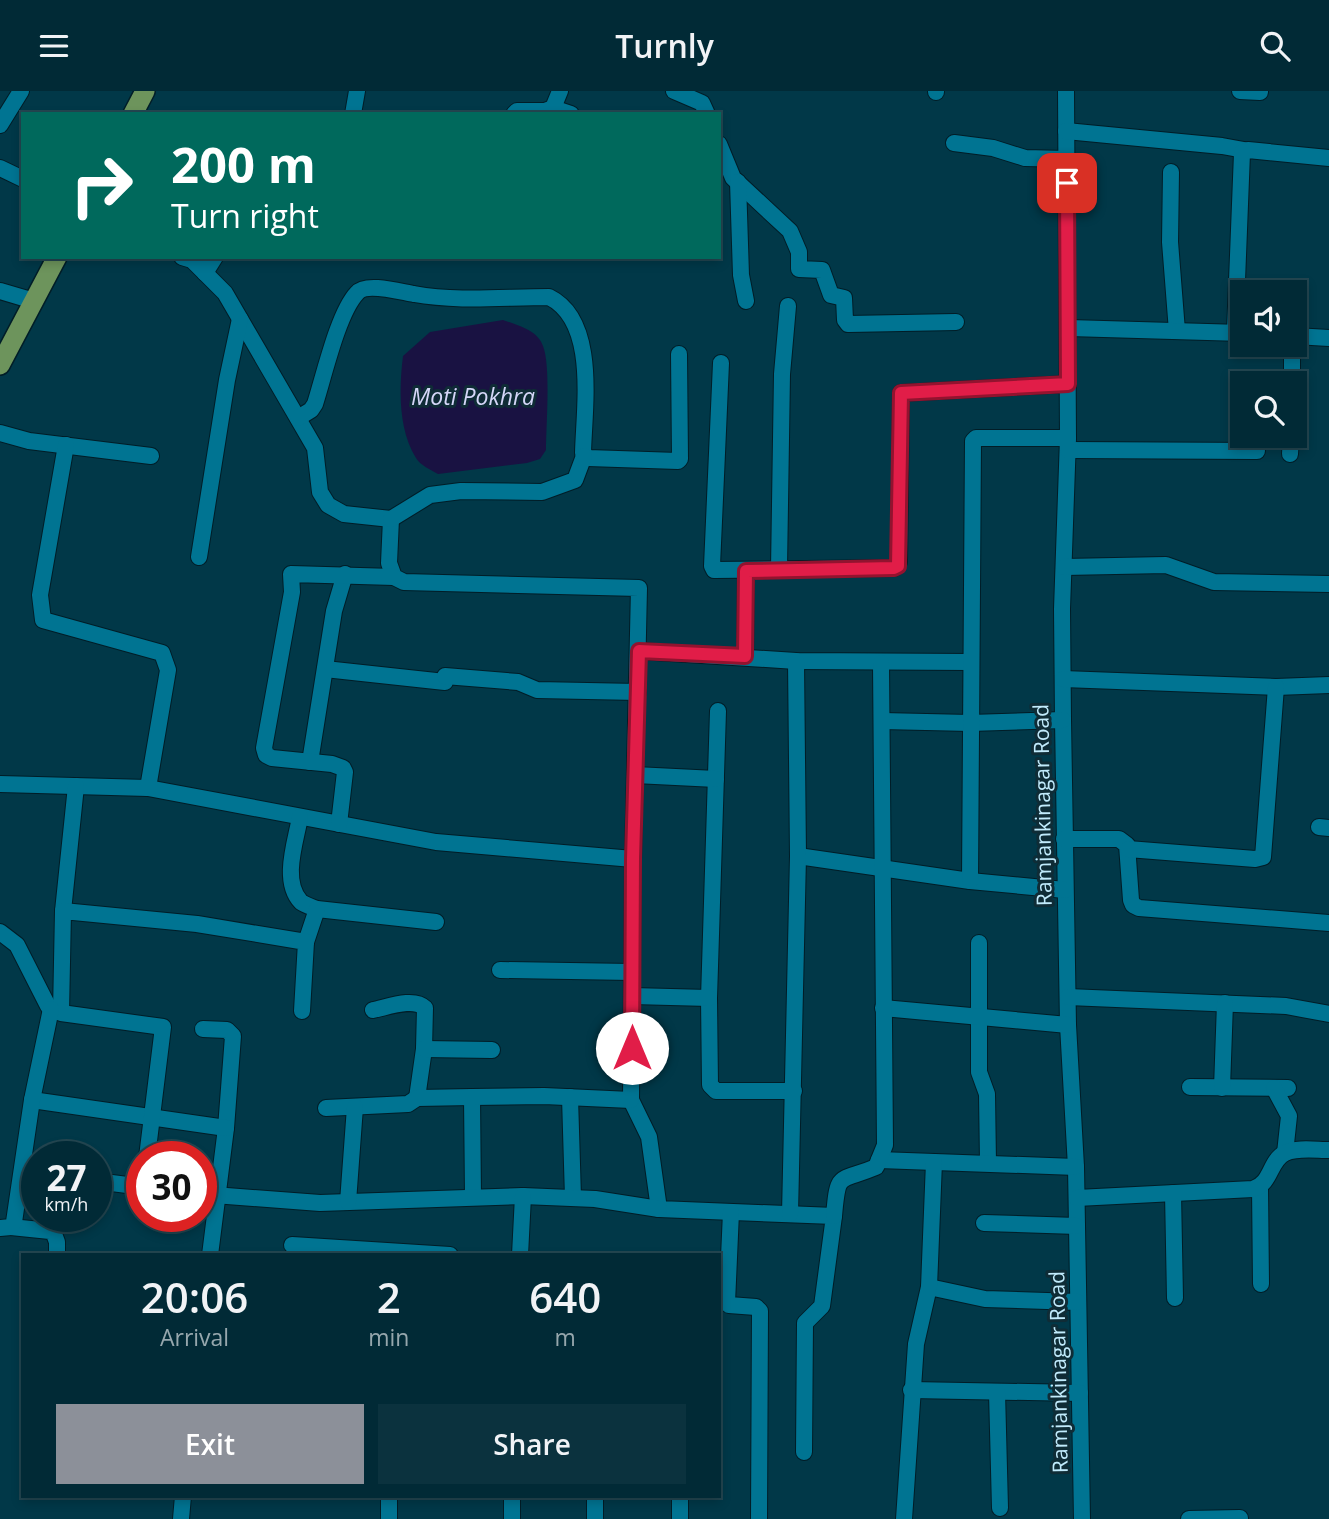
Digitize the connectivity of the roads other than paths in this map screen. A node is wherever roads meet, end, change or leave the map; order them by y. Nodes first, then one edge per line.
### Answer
1 (21, 91) edge
2 (145, 91) edge
3 (357, 91) edge
4 (560, 91) edge
5 (674, 91) edge
6 (1066, 91) edge
7 (1240, 91) edge
8 (1260, 92) edge
9 (552, 108) junction
10 (134, 112) edge
11 (353, 112) edge
12 (516, 112) edge
13 (565, 112) edge
14 (705, 112) edge
15 (0, 125) edge
16 (1066, 131) junction
17 (954, 143) dead end
18 (721, 149) edge
19 (1244, 150) junction
20 (1329, 158) edge
21 (1067, 159) junction
22 (0, 168) edge
23 (1171, 172) dead end
24 (21, 178) edge
25 (738, 182) junction
26 (56, 259) edge
27 (188, 259) edge
28 (214, 259) edge
29 (205, 273) junction
30 (1240, 280) edge
31 (0, 291) edge
32 (34, 301) junction
33 (746, 301) dead end
34 (788, 306) dead end
35 (240, 319) junction
36 (956, 322) dead end
37 (1069, 328) junction
38 (1177, 331) junction
39 (1230, 333) edge
40 (1307, 337) edge
41 (1329, 338) edge
42 (679, 354) dead end
43 (721, 363) dead end
44 (0, 365) edge
45 (1068, 384) junction
46 (298, 418) junction
47 (0, 433) edge
48 (1068, 444) junction
49 (66, 445) junction
50 (1290, 448) edge
51 (1257, 451) dead end
52 (1290, 454) dead end
53 (151, 456) dead end
54 (584, 456) junction
55 (391, 519) junction
56 (199, 557) dead end
57 (1064, 567) junction
58 (779, 569) junction
59 (746, 571) junction
60 (345, 574) junction
61 (394, 577) junction
62 (1329, 584) edge
63 (639, 651) junction
64 (745, 656) junction
65 (796, 661) junction
66 (970, 662) junction
67 (881, 663) junction
68 (325, 669) junction
69 (1063, 679) junction
70 (1329, 685) edge
71 (1276, 687) junction
72 (638, 692) junction
73 (718, 711) dead end
74 (1063, 720) junction
75 (883, 721) junction
76 (970, 723) junction
77 (310, 762) junction
78 (635, 775) junction
79 (716, 779) junction
80 (0, 784) edge
81 (76, 786) junction
82 (148, 788) junction
83 (300, 817) junction
84 (340, 824) junction
85 (1064, 839) junction
86 (1128, 849) junction
87 (798, 856) junction
88 (633, 859) junction
89 (883, 867) junction
90 (970, 881) junction
91 (1065, 890) junction
92 (317, 909) junction
93 (63, 911) junction
94 (436, 922) dead end
95 (1329, 923) edge
96 (0, 932) edge
97 (306, 941) junction
98 (979, 943) dead end
99 (500, 970) dead end
100 (632, 972) junction
101 (632, 996) junction
102 (1068, 997) junction
103 (709, 998) junction
104 (1225, 1003) junction
105 (883, 1008) junction
106 (373, 1010) dead end
107 (56, 1011) junction
108 (302, 1011) dead end
109 (1329, 1014) edge
110 (979, 1017) junction
111 (1068, 1025) junction
112 (203, 1029) dead end
113 (424, 1049) junction
114 (492, 1050) dead end
115 (1190, 1087) dead end
116 (1222, 1088) junction
117 (794, 1091) junction
118 (472, 1097) junction
119 (570, 1097) junction
120 (417, 1098) junction
121 (32, 1101) junction
122 (631, 1101) junction
123 (355, 1107) junction
124 (326, 1108) dead end
125 (151, 1118) junction
126 (226, 1128) junction
127 (30, 1141) edge
128 (149, 1141) edge
129 (1329, 1150) edge
130 (1285, 1153) junction
131 (879, 1160) junction
132 (934, 1162) junction
133 (988, 1163) junction
134 (217, 1166) edge
135 (1076, 1167) junction
136 (1260, 1187) junction
137 (21, 1191) edge
138 (1172, 1193) junction
139 (217, 1196) edge
140 (473, 1196) junction
141 (523, 1196) junction
142 (573, 1198) junction
143 (1077, 1198) junction
144 (348, 1202) junction
145 (659, 1209) junction
146 (731, 1212) junction
147 (790, 1214) junction
148 (834, 1216) junction
149 (984, 1223) dead end
150 (1077, 1226) junction
151 (6, 1228) edge
152 (211, 1232) edge
153 (292, 1245) dead end
154 (57, 1253) edge
155 (211, 1253) edge
156 (418, 1253) edge
157 (520, 1253) edge
158 (1261, 1285) dead end
159 (929, 1287) junction
160 (1175, 1298) dead end
161 (1078, 1303) junction
162 (911, 1390) junction
163 (997, 1392) junction
164 (1080, 1393) junction
165 (804, 1452) dead end
166 (183, 1498) edge
167 (390, 1498) edge
168 (512, 1498) edge
169 (595, 1498) edge
170 (680, 1498) edge
171 (1000, 1508) dead end
172 (1240, 1518) edge
173 (181, 1519) edge
174 (389, 1519) edge
175 (512, 1519) edge
176 (595, 1519) edge
177 (680, 1519) edge
178 (759, 1519) edge
179 (904, 1519) edge
180 (1082, 1519) edge
181 (1189, 1519) edge

1 - 15 street
2 - 10 main road
3 - 11 street
4 - 9 street
5 - 14 street
6 - 16 street, Ramjankinagar Road
7 - 8 street
9 - 12 street
9 - 13 street
16 - 19 street
16 - 21 street, Ramjankinagar Road
17 - 21 street
18 - 25 street
19 - 20 street
19 - 30 street
21 - 37 street, Ramjankinagar Road
22 - 24 street
23 - 38 street
25 - 33 street
25 - 36 street
26 - 32 main road
27 - 29 street
28 - 29 street
29 - 35 street
31 - 32 street
32 - 44 main road
34 - 58 street
35 - 46 street
35 - 56 street
37 - 38 street
37 - 45 street, Ramjankinagar Road
38 - 39 street
40 - 41 street
42 - 54 street
43 - 59 street
45 - 48 street, Ramjankinagar Road
45 - 58 street
46 - 54 street
46 - 55 street
47 - 49 street
48 - 51 street
48 - 57 street, Ramjankinagar Road
48 - 66 street
49 - 53 street
49 - 82 street
50 - 52 street
54 - 55 street
55 - 61 street
57 - 62 street
57 - 69 street, Ramjankinagar Road
58 - 59 street
59 - 64 street
60 - 61 street
60 - 68 street
60 - 77 street
61 - 63 street
63 - 64 street
63 - 72 street
64 - 65 street
65 - 67 street
65 - 87 street
66 - 67 street
66 - 76 street
67 - 75 street
68 - 72 street
68 - 77 street
69 - 71 street
69 - 74 street, Ramjankinagar Road
70 - 71 street
71 - 86 street
72 - 78 street
73 - 79 street
74 - 76 street
74 - 85 street, Ramjankinagar Road
75 - 76 street
75 - 89 street
76 - 90 street
77 - 84 street
78 - 79 street
78 - 88 street
79 - 103 street
80 - 81 street
81 - 82 street
81 - 93 street
82 - 83 street
83 - 84 street
83 - 92 street
84 - 88 street
85 - 86 street
85 - 91 street, Ramjankinagar Road
86 - 95 street
87 - 89 street
87 - 117 street
88 - 100 street
89 - 90 street
89 - 105 street
90 - 91 street
91 - 102 street, Ramjankinagar Road
92 - 94 street
92 - 97 street
93 - 97 street
93 - 107 street
96 - 107 street
97 - 108 street
98 - 110 street
99 - 100 street
100 - 101 street
101 - 103 street
101 - 122 street
102 - 104 street
102 - 111 street, Ramjankinagar Road
103 - 117 street
104 - 109 street
104 - 116 street
105 - 110 street
105 - 131 street
106 - 113 street
107 - 121 street
107 - 125 street
110 - 111 street
110 - 133 street
111 - 135 street, Ramjankinagar Road
112 - 126 street
113 - 114 street
113 - 120 street
115 - 116 street
116 - 130 street
117 - 147 street
118 - 119 street
118 - 120 street
118 - 140 street
119 - 122 street
119 - 142 street
120 - 123 street
121 - 125 street
121 - 127 street
122 - 145 street
123 - 124 street
123 - 144 street
125 - 126 street
125 - 128 street
126 - 134 street
129 - 130 street
130 - 136 street
131 - 132 street
131 - 148 street
132 - 133 street
132 - 159 street
133 - 135 street
135 - 143 street, Ramjankinagar Road
136 - 138 street
136 - 158 street
137 - 151 street
138 - 143 street
138 - 160 street
139 - 144 street
140 - 141 street
140 - 144 street
141 - 142 street
141 - 157 street
142 - 145 street
143 - 150 street, Ramjankinagar Road
145 - 146 street
146 - 147 street
146 - 178 street
147 - 148 street
148 - 165 street
149 - 150 street
150 - 161 street, Ramjankinagar Road
151 - 154 street
152 - 155 street
153 - 156 street
159 - 161 street
159 - 162 street
161 - 164 street, Ramjankinagar Road
162 - 163 street
162 - 179 street
163 - 164 street
163 - 171 street
164 - 180 street, Ramjankinagar Road
166 - 173 street
167 - 174 street
168 - 175 street
169 - 176 street
170 - 177 street
172 - 181 street

